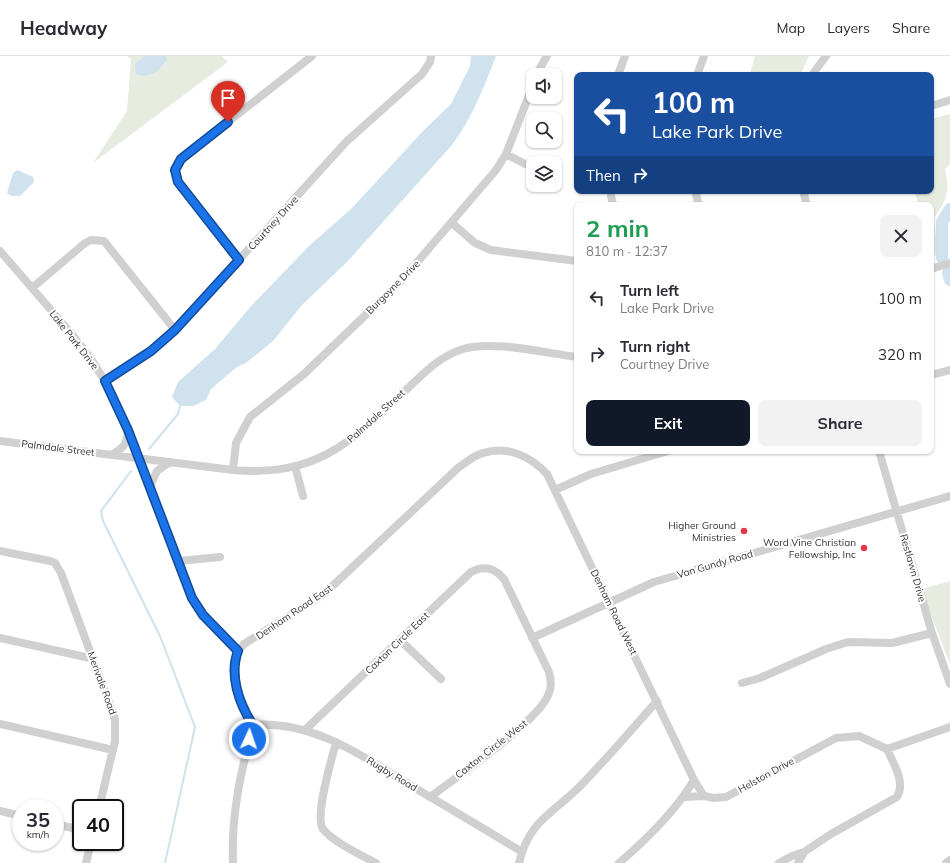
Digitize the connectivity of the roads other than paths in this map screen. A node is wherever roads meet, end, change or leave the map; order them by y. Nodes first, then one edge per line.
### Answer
1 (312, 56) edge
2 (431, 56) edge
3 (548, 56) edge
4 (625, 56) edge
5 (704, 56) edge
6 (826, 56) edge
7 (540, 68) edge
8 (619, 72) edge
9 (698, 72) edge
10 (814, 72) edge
11 (950, 100) edge
12 (526, 103) edge
13 (934, 105) edge
14 (506, 154) junction
15 (525, 164) dead end
16 (452, 223) junction
17 (0, 251) edge
18 (239, 260) junction
19 (574, 262) edge
20 (950, 263) edge
21 (934, 268) edge
22 (32, 288) junction
23 (175, 330) junction
24 (574, 357) edge
25 (950, 370) edge
26 (934, 374) edge
27 (105, 381) junction
28 (128, 430) junction
29 (0, 441) edge
30 (658, 454) edge
31 (880, 454) edge
32 (111, 455) junction
33 (522, 455) joint
34 (139, 458) junction
35 (170, 462) junction
36 (295, 466) junction
37 (233, 470) junction
38 (150, 486) junction
39 (555, 490) junction
40 (303, 496) dead end
41 (950, 496) edge
42 (896, 512) junction
43 (0, 551) edge
44 (220, 557) dead end
45 (178, 562) junction
46 (492, 569) joint
47 (609, 602) junction
48 (932, 633) junction
49 (0, 638) edge
50 (532, 638) junction
51 (400, 640) junction
52 (238, 651) junction
53 (94, 659) junction
54 (441, 679) dead end
55 (742, 683) dead end
56 (950, 684) edge
57 (657, 701) junction
58 (0, 724) edge
59 (253, 725) junction
60 (950, 727) edge
61 (306, 729) junction
62 (336, 742) junction
63 (887, 749) junction
64 (113, 750) junction
65 (694, 780) junction
66 (704, 796) junction
67 (430, 797) junction
68 (684, 797) junction
69 (101, 799) edge
70 (0, 811) edge
71 (12, 814) edge
72 (89, 851) edge
73 (522, 852) junction
74 (804, 852) junction
75 (950, 860) edge
76 (86, 863) edge
77 (233, 863) edge
78 (376, 863) edge
79 (519, 863) edge
80 (619, 863) edge
81 (779, 863) edge
82 (798, 863) edge
83 (946, 863) edge

1 - 18 street
2 - 18 street, Courtney Drive
3 - 7 street
4 - 8 street
5 - 9 street
6 - 10 street
11 - 13 street
12 - 14 street, Burgoyne Drive
14 - 15 street
14 - 16 street, Burgoyne Drive
16 - 19 street
16 - 37 street, Burgoyne Drive
17 - 22 street, Lake Park Drive
18 - 23 street, Courtney Drive
20 - 21 street
22 - 23 street
22 - 27 street, Lake Park Drive
23 - 27 street, Courtney Drive
24 - 36 street, Palmdale Street
25 - 26 street
27 - 28 street, Lake Park Drive
28 - 32 street
28 - 34 street, Lake Park Drive
29 - 32 street, Palmdale Street
30 - 39 street
31 - 42 street, Restlawn Drive
32 - 34 street, Palmdale Street
33 - 39 street, Denham Road West
33 - 52 street, Denham Road East
34 - 35 street, Palmdale Street
34 - 38 street, Lake Park Drive
35 - 37 street, Palmdale Street
35 - 38 street
36 - 37 street, Palmdale Street
36 - 40 street
38 - 45 street, Lake Park Drive
39 - 47 street, Denham Road West
41 - 42 street, Van Gundy Road
42 - 47 street, Van Gundy Road
42 - 48 street, Restlawn Drive
43 - 53 street, Merivale Road
44 - 45 street
45 - 52 street, Lake Park Drive
46 - 50 street, Caxton Circle West
46 - 51 street, Caxton Circle East
47 - 50 street, Van Gundy Road
47 - 57 street, Denham Road West
48 - 55 street
48 - 56 street, Restlawn Drive
49 - 53 street
50 - 67 street, Caxton Circle West
51 - 54 street
51 - 61 street, Caxton Circle East
52 - 59 street
53 - 64 street, Merivale Road
57 - 65 street, Denham Road West
57 - 73 street
58 - 64 street
59 - 61 street, Rugby Road
59 - 77 street
60 - 63 street
61 - 62 street, Rugby Road
62 - 67 street, Rugby Road
62 - 78 street
63 - 66 street, Helston Drive
63 - 74 street
64 - 69 street, Merivale Road
65 - 66 street
65 - 68 street
66 - 68 street, Helston Drive
67 - 73 street, Rugby Road
68 - 80 street
70 - 71 street
72 - 76 street
73 - 79 street
74 - 81 street
74 - 82 street
75 - 83 street

